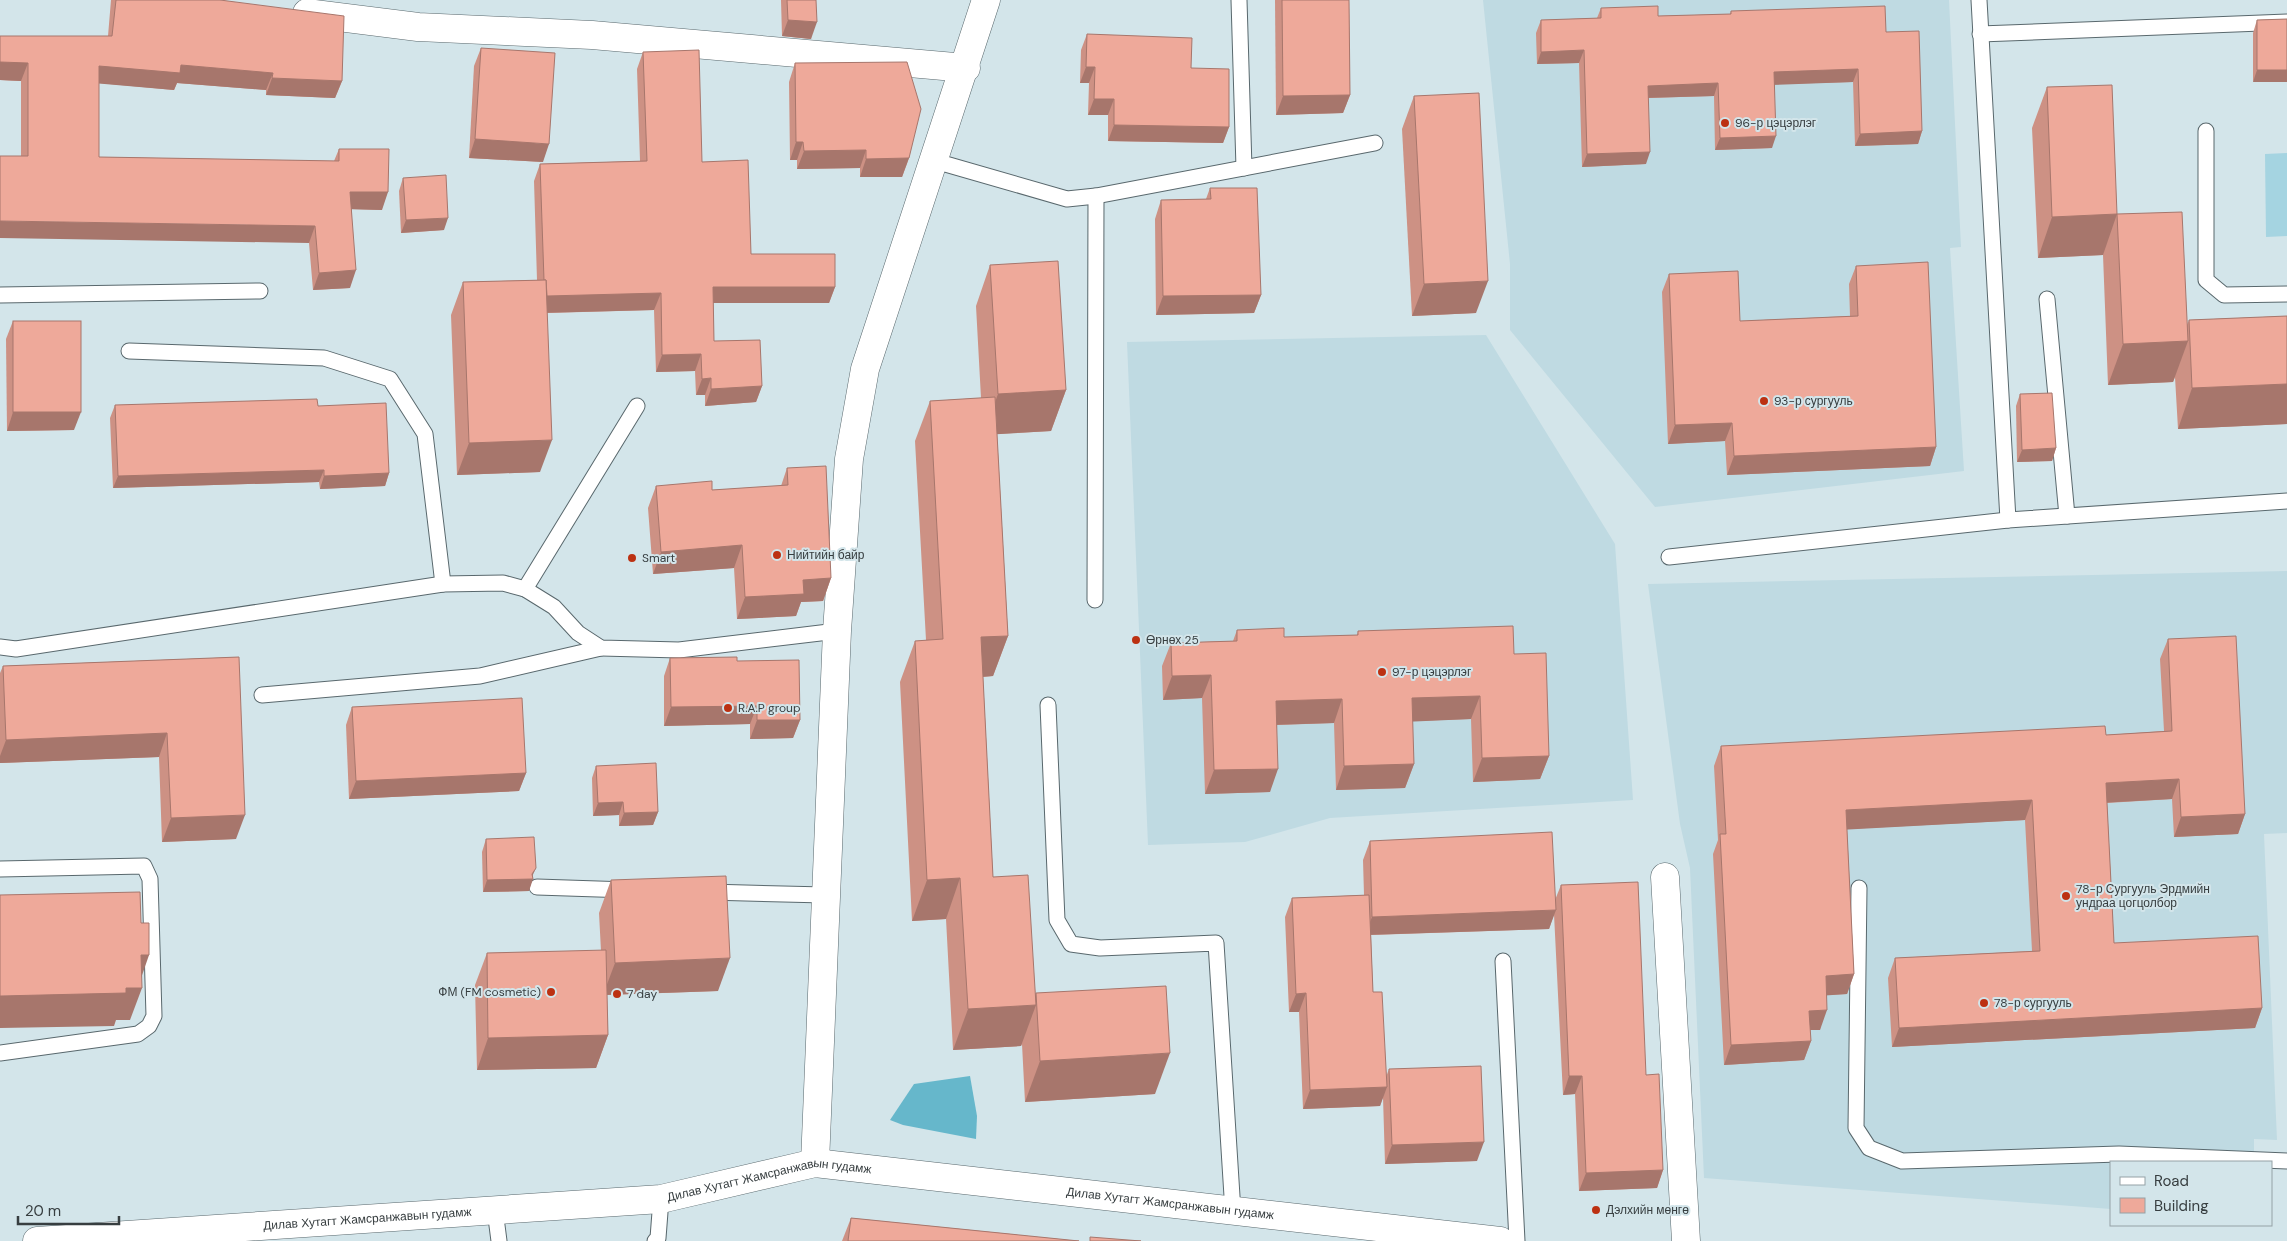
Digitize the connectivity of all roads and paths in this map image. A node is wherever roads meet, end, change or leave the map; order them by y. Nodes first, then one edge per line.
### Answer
1 (986, 0) edge
2 (1239, 0) edge
3 (1979, 0) edge
4 (281, 10) edge
5 (2287, 22) edge
6 (1980, 34) junction
7 (966, 68) junction
8 (2206, 132) dead end
9 (1375, 143) dead end
10 (934, 162) junction
11 (1244, 168) junction
12 (1096, 196) junction
13 (260, 292) dead end
14 (2287, 294) edge
15 (0, 295) edge
16 (2047, 299) dead end
17 (129, 351) dead end
18 (637, 406) dead end
19 (2287, 501) edge
20 (2067, 516) junction
21 (2008, 520) junction
22 (1669, 557) dead end
23 (443, 584) junction
24 (525, 589) junction
25 (1095, 600) dead end
26 (837, 631) junction
27 (0, 647) edge
28 (600, 648) junction
29 (262, 694) dead end
30 (1048, 705) dead end
31 (0, 869) edge
32 (1665, 877) dead end
33 (537, 887) dead end
34 (1860, 888) dead end
35 (646, 890) edge
36 (696, 892) edge
37 (826, 895) junction
38 (1503, 961) dead end
39 (0, 1053) edge
40 (2287, 1161) edge
41 (815, 1163) junction
42 (661, 1199) junction
43 (494, 1210) junction
44 (1233, 1212) junction
45 (37, 1241) edge
46 (499, 1241) edge
47 (655, 1241) edge
48 (1500, 1241) edge
49 (1517, 1241) edge
50 (1686, 1241) edge

1 - 7 street
2 - 11 lane
3 - 6 lane
4 - 7 street
5 - 6 lane
6 - 21 lane
7 - 10 street
8 - 14 lane
9 - 11 lane
10 - 12 lane
10 - 26 street
11 - 12 lane
12 - 25 lane
13 - 15 lane
16 - 20 lane
17 - 23 lane
18 - 24 lane
19 - 20 lane
20 - 21 lane
21 - 22 lane
23 - 24 lane
23 - 27 lane
24 - 28 lane
26 - 28 lane
26 - 37 street
28 - 29 lane
30 - 44 lane
31 - 39 lane
32 - 50 street
33 - 35 lane
34 - 40 lane
36 - 37 lane
37 - 41 street
38 - 49 lane
41 - 42 street, Дилав Хутагт Жамсранжавын гудамж
41 - 44 street, Дилав Хутагт Жамсранжавын гудамж
42 - 43 street, Дилав Хутагт Жамсранжавын гудамж
42 - 47 lane
43 - 45 street, Дилав Хутагт Жамсранжавын гудамж
43 - 46 lane
44 - 48 street, Дилав Хутагт Жамсранжавын гудамж

